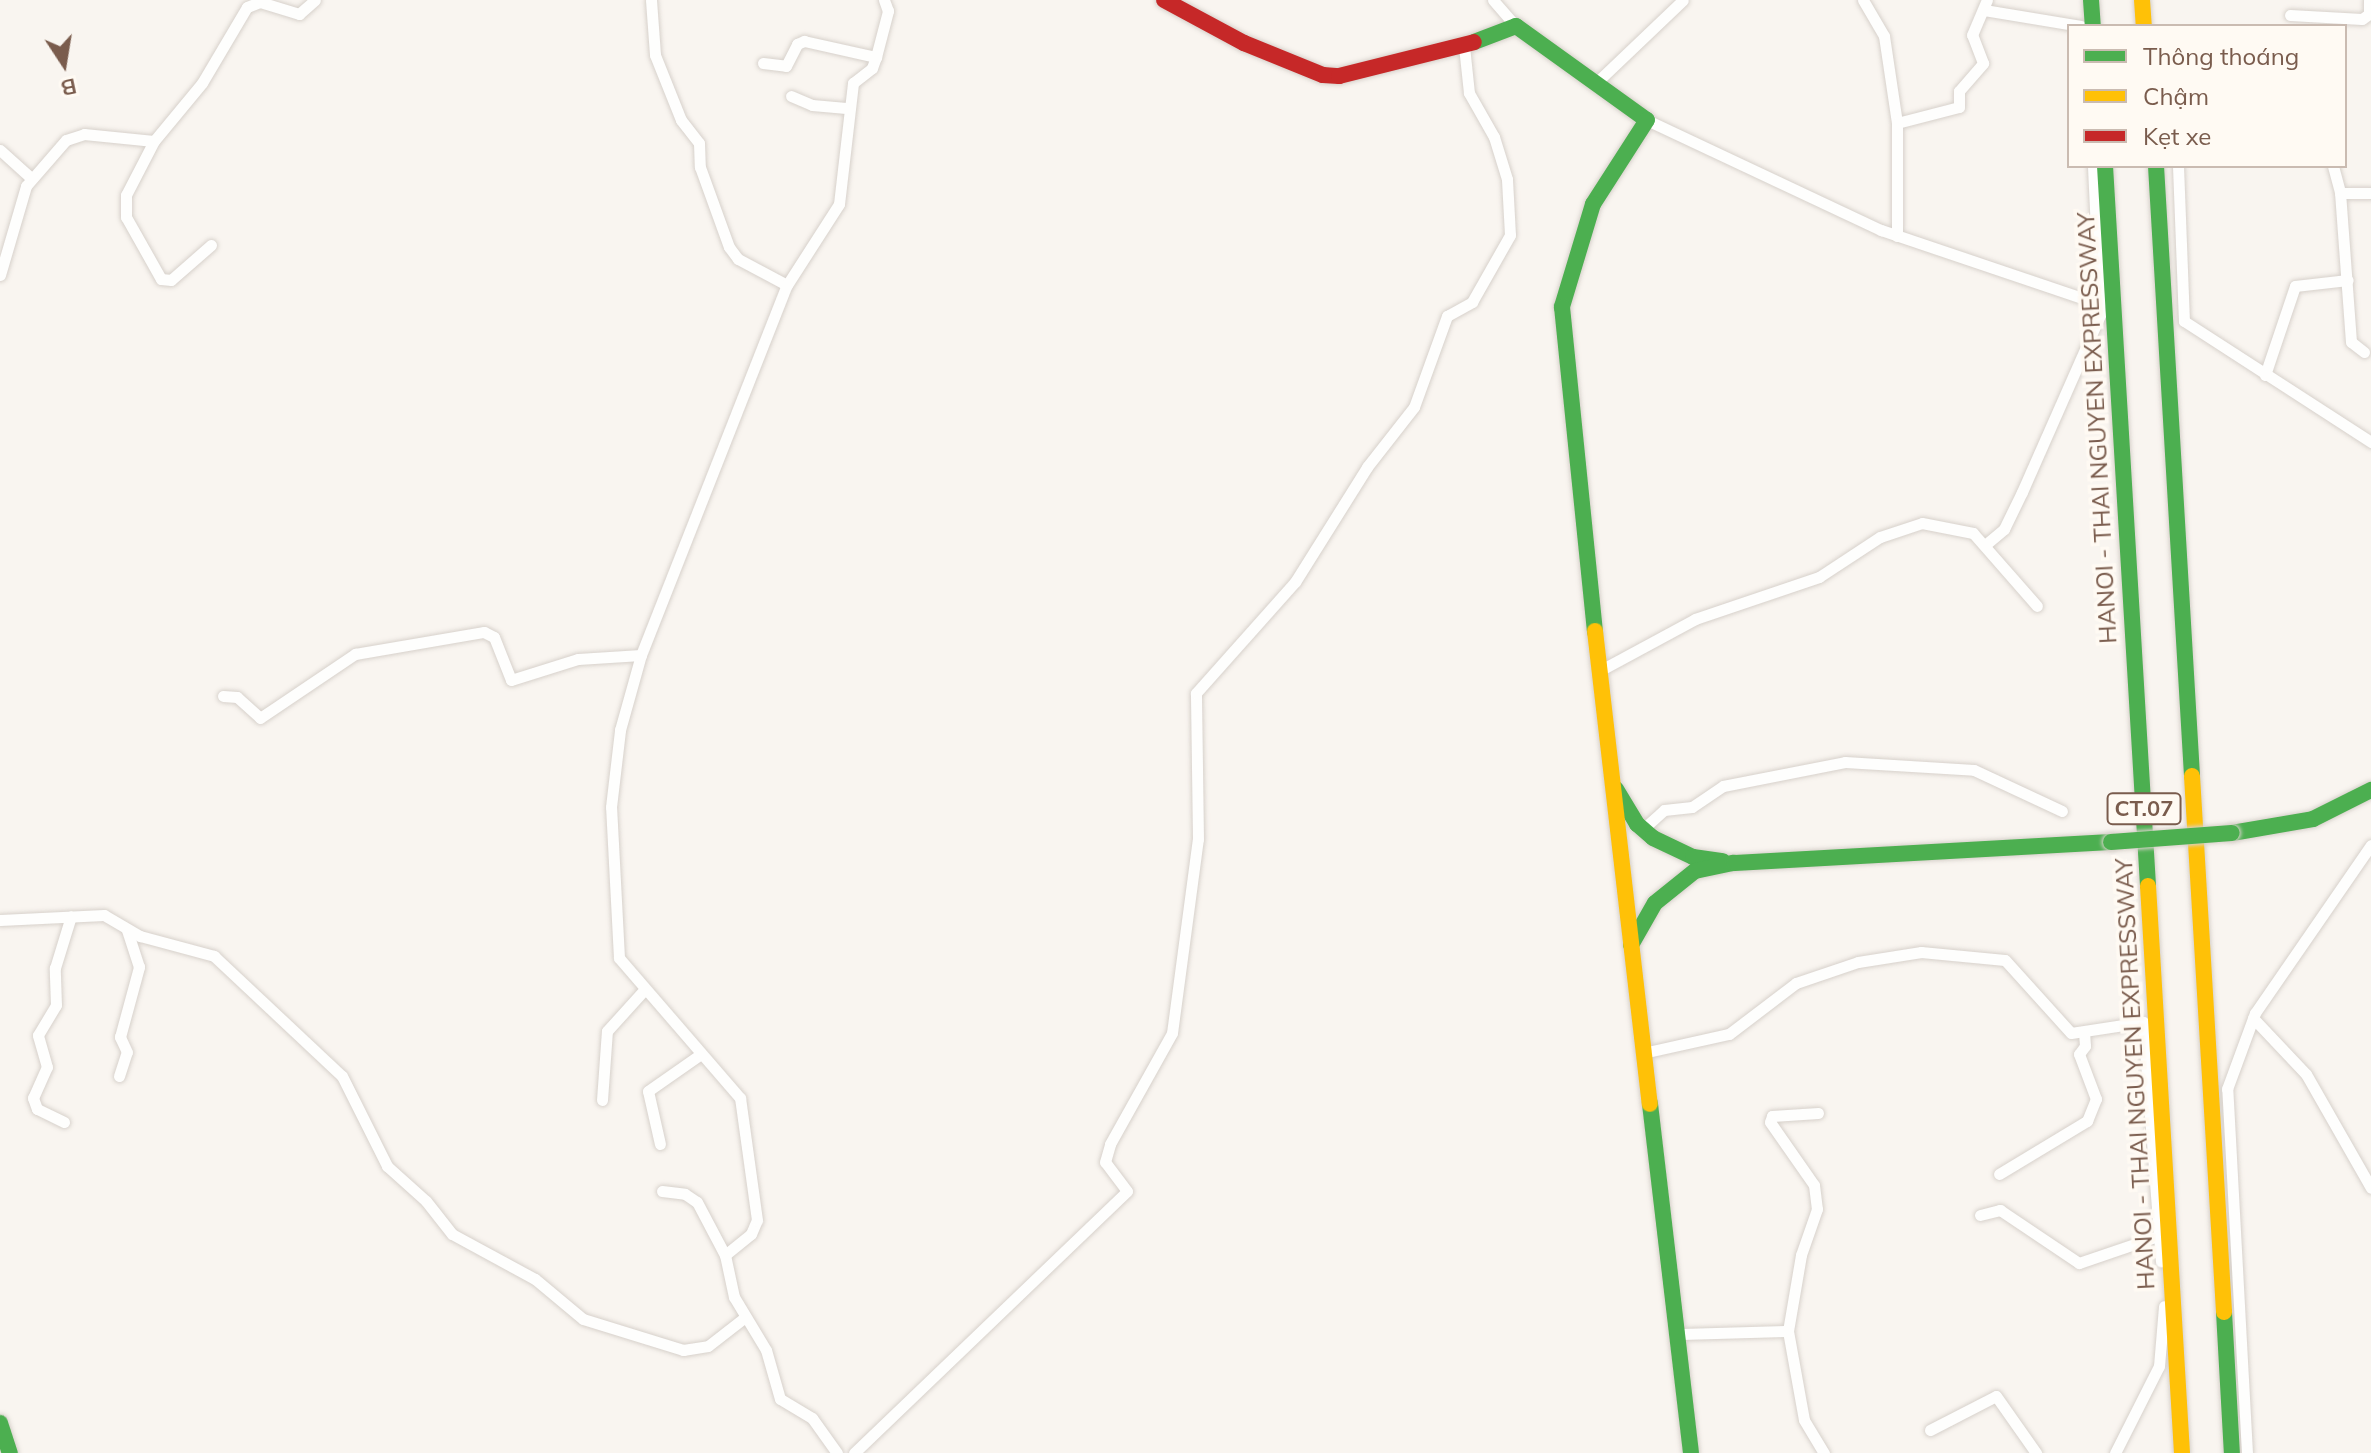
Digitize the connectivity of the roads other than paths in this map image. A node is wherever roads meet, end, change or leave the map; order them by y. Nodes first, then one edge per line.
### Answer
1 (315, 0) edge
2 (651, 0) edge
3 (884, 0) edge
4 (1164, 0) edge
5 (1493, 0) edge
6 (1683, 0) edge
7 (1863, 0) edge
8 (2082, 0) edge
9 (2091, 0) edge
10 (2142, 0) edge
11 (2369, 0) edge
12 (1986, 5) edge
13 (2290, 15) dead end
14 (2073, 24) edge
15 (2082, 24) edge
16 (2093, 24) edge
17 (2144, 24) edge
18 (1516, 26) junction
19 (1464, 46) junction
20 (876, 57) junction
21 (763, 63) dead end
22 (1598, 81) junction
23 (791, 96) dead end
24 (849, 108) junction
25 (1647, 120) junction
26 (1897, 123) junction
27 (154, 141) junction
28 (0, 150) edge
29 (2093, 168) edge
30 (2105, 168) edge
31 (2156, 168) edge
32 (2178, 168) edge
33 (2334, 168) edge
34 (31, 178) junction
35 (2340, 193) junction
36 (2371, 193) edge
37 (1897, 236) junction
38 (211, 245) dead end
39 (0, 275) edge
40 (2348, 280) junction
41 (787, 285) junction
42 (2100, 304) junction
43 (2364, 352) dead end
44 (2265, 375) junction
45 (2371, 442) edge
46 (1985, 545) junction
47 (2037, 606) dead end
48 (641, 655) junction
49 (1599, 671) junction
50 (223, 696) dead end
51 (1612, 780) junction
52 (2371, 790) edge
53 (2062, 811) dead end
54 (1643, 829) junction
55 (2371, 845) edge
56 (1734, 863) junction
57 (71, 916) junction
58 (0, 920) edge
59 (127, 929) junction
60 (1631, 945) junction
61 (644, 990) junction
62 (2253, 1018) junction
63 (2084, 1033) junction
64 (1643, 1053) junction
65 (701, 1054) junction
66 (119, 1076) dead end
67 (602, 1100) dead end
68 (1818, 1113) dead end
69 (64, 1122) dead end
70 (660, 1144) dead end
71 (1999, 1174) dead end
72 (2371, 1188) edge
73 (662, 1191) dead end
74 (1980, 1215) dead end
75 (2158, 1236) junction
76 (725, 1255) junction
77 (744, 1318) junction
78 (1788, 1331) junction
79 (1678, 1334) junction
80 (0, 1423) edge
81 (1930, 1430) dead end
82 (822, 1435) junction
83 (10, 1453) edge
84 (823, 1453) edge
85 (837, 1453) edge
86 (854, 1453) edge
87 (1691, 1453) edge
88 (1824, 1453) edge
89 (2036, 1453) edge
90 (2115, 1453) edge
91 (2182, 1453) edge
92 (2232, 1453) edge
93 (2247, 1453) edge

1 - 27 street
2 - 41 street
3 - 20 street
4 - 19 main road
5 - 18 street
6 - 22 street
7 - 26 street
8 - 15 street
9 - 16 main road
10 - 17 main road
11 - 13 street
12 - 14 street
12 - 26 street
18 - 19 main road
18 - 22 main road
19 - 86 street
20 - 21 street
20 - 24 street
22 - 25 main road
23 - 24 street
24 - 41 street
25 - 37 street
25 - 49 main road
26 - 37 street
27 - 34 street
27 - 38 street
28 - 34 street
29 - 42 street
30 - 91 main road, HANOI - THAI NGUYEN EXPRESSWAY / CT.07
31 - 92 main road, CT.07
32 - 44 street
33 - 35 street
34 - 39 street
35 - 36 street
35 - 40 street
37 - 42 street
40 - 43 street
40 - 44 street
41 - 48 street
42 - 46 street
44 - 45 street
46 - 47 street
46 - 49 street
48 - 50 street
48 - 61 street
49 - 51 main road
51 - 54 main road
51 - 60 main road
52 - 56 main road, bridge
53 - 54 street
54 - 56 main road
55 - 62 street
56 - 60 main road
57 - 58 street
57 - 59 street
57 - 69 street
59 - 66 street
59 - 77 street
60 - 64 main road
61 - 65 street
61 - 67 street
62 - 72 street
62 - 93 street
63 - 64 street
63 - 71 street
63 - 75 street
64 - 79 main road
65 - 70 street
65 - 76 street
68 - 78 street
73 - 76 street
74 - 75 street
75 - 90 street
76 - 77 street
77 - 82 street
78 - 79 street
78 - 88 street
79 - 87 main road
80 - 83 main road
81 - 89 street
82 - 84 street
82 - 85 street

